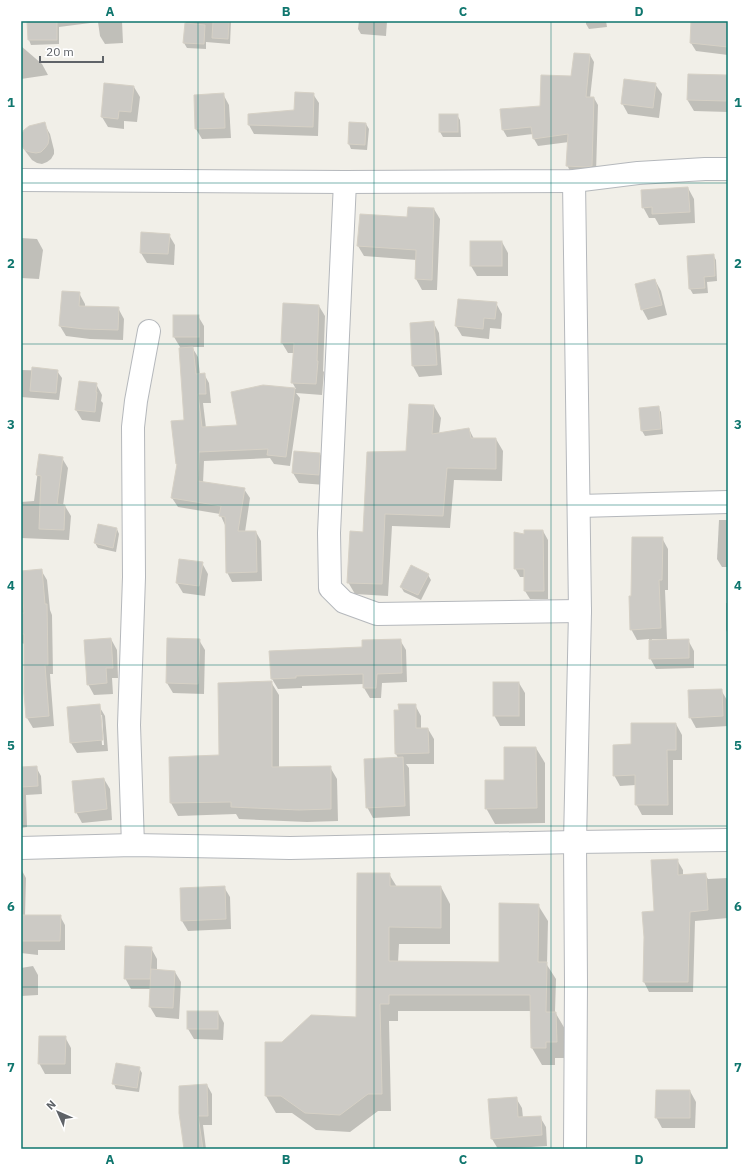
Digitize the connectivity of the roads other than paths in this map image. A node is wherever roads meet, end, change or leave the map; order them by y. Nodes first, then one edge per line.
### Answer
1 (728, 169) edge
2 (21, 180) edge
3 (574, 181) junction
4 (346, 182) junction
5 (150, 331) dead end
6 (728, 502) edge
7 (578, 506) junction
8 (580, 611) junction
9 (728, 840) edge
10 (575, 842) junction
11 (133, 844) junction
12 (21, 848) edge
13 (575, 1149) edge

1 - 3 street
2 - 4 street
3 - 4 street
3 - 7 street
4 - 8 street
5 - 11 street
6 - 7 street
7 - 8 street
8 - 10 street
9 - 10 street
10 - 11 street
10 - 13 street
11 - 12 street

